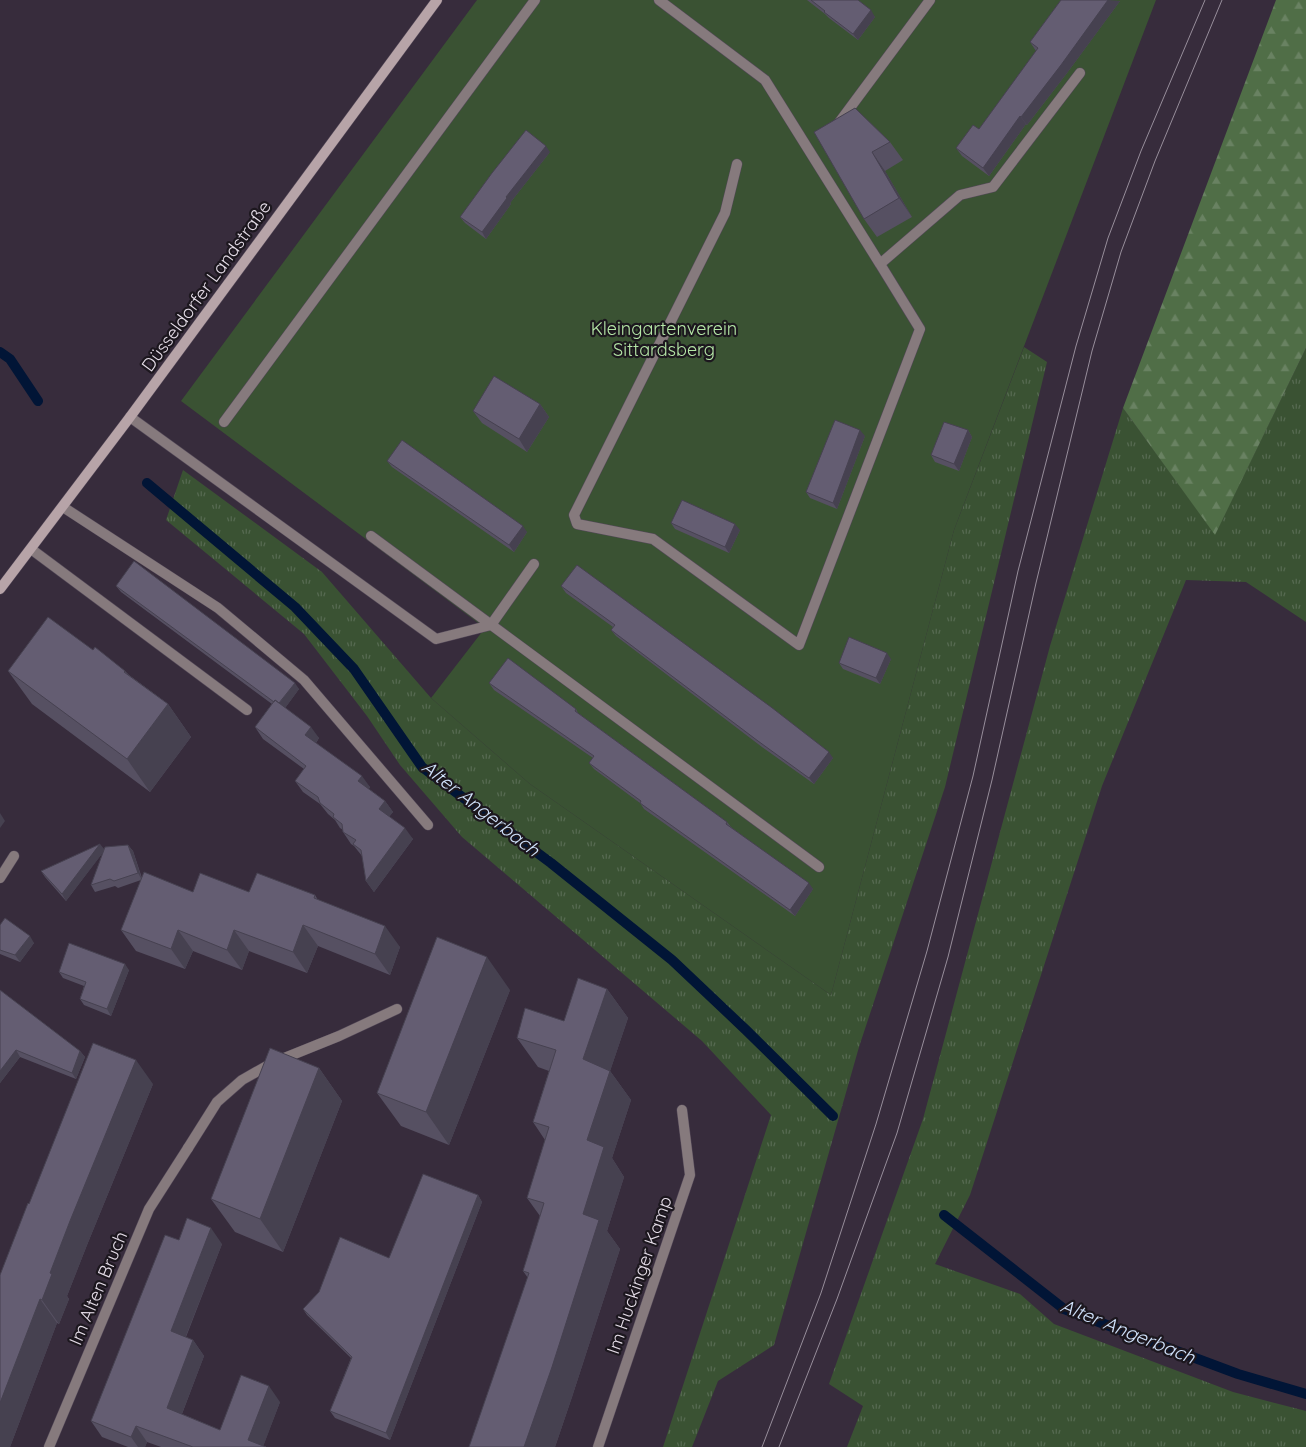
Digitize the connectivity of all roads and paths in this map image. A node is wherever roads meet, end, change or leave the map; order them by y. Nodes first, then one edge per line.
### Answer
1 (437, 0) edge
2 (534, 0) edge
3 (659, 0) edge
4 (930, 0) edge
5 (1080, 73) dead end
6 (830, 134) edge
7 (737, 164) dead end
8 (880, 264) junction
9 (130, 417) junction
10 (224, 422) dead end
11 (63, 507) junction
12 (371, 536) dead end
13 (31, 549) junction
14 (534, 564) dead end
15 (0, 589) edge
16 (491, 625) junction
17 (247, 710) dead end
18 (428, 825) dead end
19 (14, 856) dead end
20 (820, 867) dead end
21 (0, 878) edge
22 (397, 1009) dead end
23 (682, 1110) dead end
24 (49, 1447) edge
25 (598, 1447) edge

1 - 9 main road, Düsseldorfer Landstraße
2 - 10 street
3 - 8 street
4 - 6 street
5 - 8 street
7 - 8 street
9 - 11 main road, Düsseldorfer Landstraße
9 - 16 street
11 - 13 main road, Düsseldorfer Landstraße
11 - 18 street
12 - 16 street
13 - 15 main road, Düsseldorfer Landstraße
13 - 17 street
14 - 16 street
16 - 20 street
19 - 21 street
22 - 24 street, Im Alten Bruch
23 - 25 street, Im Huckinger Kamp

